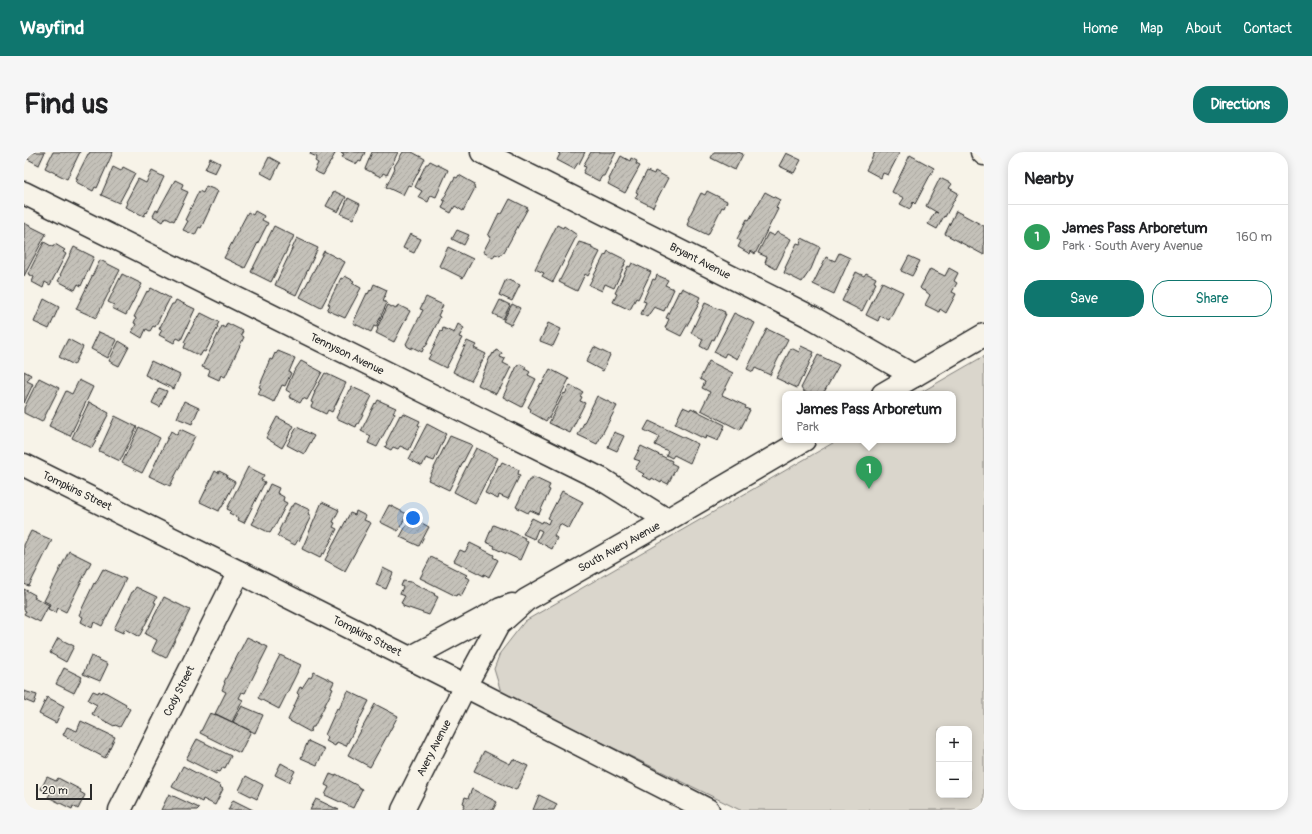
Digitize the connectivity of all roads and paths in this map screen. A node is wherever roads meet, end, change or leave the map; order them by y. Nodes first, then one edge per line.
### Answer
1 (482, 152) edge
2 (24, 194) edge
3 (984, 335) edge
4 (914, 376) junction
5 (888, 391) edge
6 (799, 443) edge
7 (24, 465) edge
8 (667, 520) junction
9 (239, 572) junction
10 (526, 600) junction
11 (410, 658) junction
12 (465, 686) junction
13 (694, 807) edge
14 (120, 810) edge
15 (403, 810) edge

1 - 4 street, Bryant Avenue
2 - 8 street, Tennyson Avenue
3 - 4 street
4 - 5 street
6 - 8 street, South Avery Avenue
7 - 9 street, Tompkins Street
8 - 10 street, South Avery Avenue
9 - 11 street, Tompkins Street
9 - 14 street, Cody Street
10 - 11 street
10 - 12 street, South Avery Avenue
11 - 12 street, Tompkins Street
12 - 13 street, Tompkins Street
12 - 15 street, Avery Avenue

